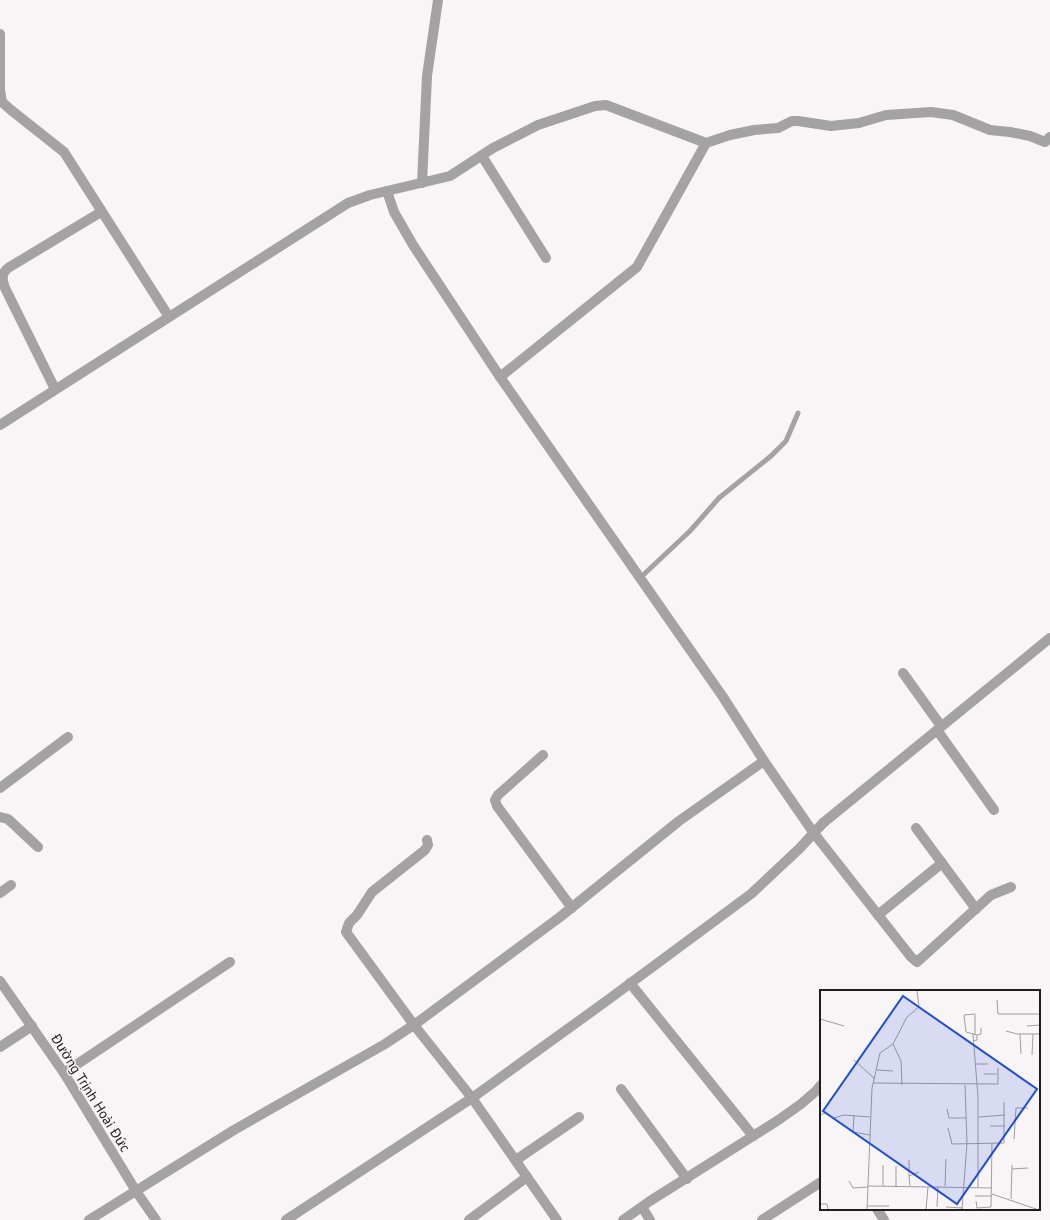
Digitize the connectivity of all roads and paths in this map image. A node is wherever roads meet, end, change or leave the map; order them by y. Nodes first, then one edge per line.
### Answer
1 (438, 0) edge
2 (0, 34) edge
3 (1050, 137) edge
4 (706, 143) junction
5 (482, 156) junction
6 (422, 183) junction
7 (387, 191) junction
8 (101, 212) junction
9 (546, 258) dead end
10 (168, 317) junction
11 (500, 377) junction
12 (56, 390) junction
13 (798, 413) dead end
14 (0, 425) edge
15 (640, 578) junction
16 (1050, 638) edge
17 (903, 673) dead end
18 (939, 728) junction
19 (68, 737) dead end
20 (543, 755) dead end
21 (764, 761) junction
22 (0, 788) edge
23 (994, 810) dead end
24 (0, 816) edge
25 (916, 828) dead end
26 (813, 832) junction
27 (427, 840) dead end
28 (38, 847) dead end
29 (942, 863) junction
30 (10, 885) dead end
31 (1011, 887) dead end
32 (0, 893) edge
33 (572, 908) junction
34 (976, 909) junction
35 (878, 915) junction
36 (230, 962) dead end
37 (0, 981) edge
38 (630, 983) junction
39 (414, 1025) junction
40 (32, 1026) junction
41 (0, 1047) edge
42 (64, 1073) junction
43 (820, 1086) edge
44 (621, 1089) dead end
45 (472, 1098) junction
46 (579, 1117) dead end
47 (753, 1136) junction
48 (516, 1160) junction
49 (526, 1177) junction
50 (687, 1179) junction
51 (820, 1183) edge
52 (136, 1191) junction
53 (642, 1207) junction
54 (877, 1210) edge
55 (88, 1220) edge
56 (156, 1220) edge
57 (286, 1220) edge
58 (469, 1220) edge
59 (558, 1220) edge
60 (623, 1220) edge
61 (650, 1220) edge
62 (762, 1220) edge
63 (884, 1220) edge

1 - 6 street
2 - 8 street
3 - 4 street
4 - 5 street
4 - 11 street
5 - 6 street
5 - 9 street
6 - 7 street
7 - 10 street
7 - 11 street
8 - 10 street
8 - 12 street
10 - 12 street
11 - 15 street
12 - 14 street
13 - 15 lane
15 - 21 street
16 - 18 street
17 - 18 street
18 - 23 street
18 - 26 street
19 - 22 street
20 - 33 street
21 - 26 street
21 - 33 street
24 - 28 street
25 - 29 street
26 - 35 street
26 - 38 street
27 - 39 street
29 - 34 street
29 - 35 street
30 - 32 street
31 - 34 street
33 - 39 street
34 - 35 street
36 - 42 street
37 - 40 street, Đường Trịnh Hoài Đức
38 - 45 street
38 - 47 street
39 - 45 street
39 - 52 street
40 - 41 street
40 - 42 street, Đường Trịnh Hoài Đức
42 - 52 street, Đường Trịnh Hoài Đức
43 - 47 street
44 - 50 street
45 - 48 street
45 - 57 street
46 - 48 street
47 - 50 street
48 - 49 street
49 - 58 street
49 - 59 street
50 - 53 street
51 - 62 street
52 - 55 street
52 - 56 street, Đường Trịnh Hoài Đức
53 - 60 street
53 - 61 street
54 - 63 street

